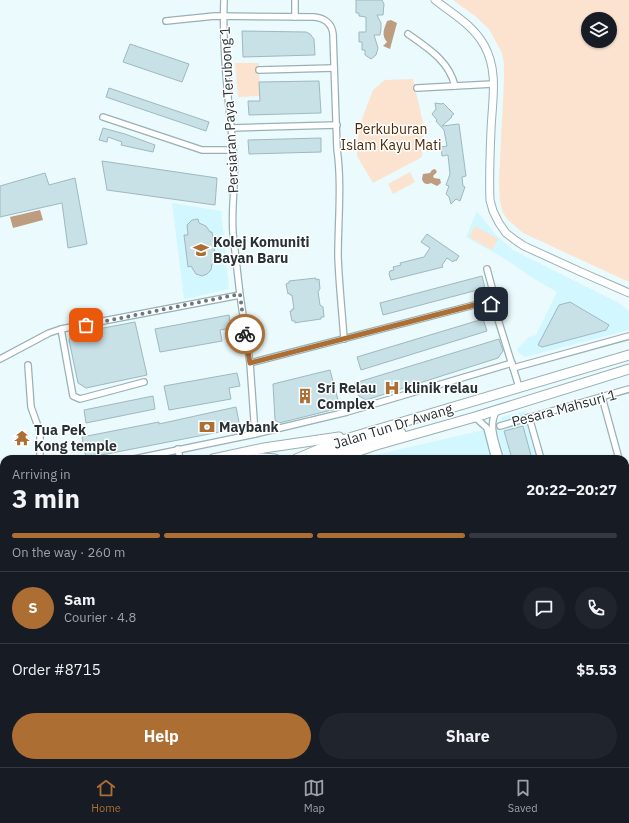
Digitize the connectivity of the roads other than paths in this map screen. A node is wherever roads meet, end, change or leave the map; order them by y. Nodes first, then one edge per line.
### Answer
1 (224, 0) edge
2 (295, 0) edge
3 (435, 0) edge
4 (224, 16) junction
5 (295, 16) junction
6 (166, 21) dead end
7 (408, 34) dead end
8 (334, 68) junction
9 (259, 70) dead end
10 (493, 84) junction
11 (455, 86) junction
12 (417, 88) dead end
13 (103, 117) dead end
14 (336, 125) junction
15 (231, 128) junction
16 (233, 150) junction
17 (487, 269) dead end
18 (240, 294) junction
19 (628, 294) edge
20 (491, 304) junction
21 (61, 329) junction
22 (629, 336) edge
23 (344, 339) junction
24 (629, 355) edge
25 (0, 360) edge
26 (250, 363) junction
27 (28, 365) dead end
28 (512, 366) junction
29 (629, 369) edge
30 (144, 382) dead end
31 (519, 387) junction
32 (629, 390) edge
33 (602, 397) junction
34 (497, 410) junction
35 (475, 417) junction
36 (529, 417) junction
37 (500, 426) dead end
38 (489, 427) junction
39 (433, 428) junction
40 (255, 434) junction
41 (364, 434) junction
42 (178, 449) junction
43 (40, 455) edge
44 (152, 455) edge
45 (179, 455) edge
46 (232, 455) edge
47 (305, 455) edge
48 (327, 455) edge
49 (347, 455) edge
50 (495, 455) edge
51 (499, 455) edge
52 (540, 455) edge
53 (619, 455) edge

1 - 4 street, Persiaran Paya Terubong 1
2 - 5 street
3 - 10 street
4 - 5 street
4 - 6 street
4 - 15 street, Persiaran Paya Terubong 1
5 - 8 street
7 - 11 street
8 - 9 street
8 - 14 street
10 - 11 street
10 - 19 street
11 - 12 street
13 - 16 street
14 - 15 street
14 - 23 street
15 - 16 street, Persiaran Paya Terubong 1
16 - 18 street, Persiaran Paya Terubong 1
17 - 20 street
18 - 21 street
18 - 26 street, Persiaran Paya Terubong 1
20 - 23 street
20 - 28 street
21 - 25 street
21 - 30 street
22 - 28 street
23 - 26 street
24 - 31 main road, Jalan Tun Dr Awang
26 - 40 street, Persiaran Paya Terubong 1
27 - 43 street
28 - 31 street
28 - 40 street
29 - 34 main road, Jalan Tun Dr Awang
31 - 41 main road, Jalan Tun Dr Awang
32 - 33 street, Pesara Mahsuri 1
33 - 36 street, Pesara Mahsuri 1
33 - 53 street
34 - 35 main road, Jalan Tun Dr Awang
34 - 38 street
35 - 38 street
35 - 39 main road, Jalan Tun Dr Awang
36 - 37 street, Pesara Mahsuri 1
36 - 52 street
38 - 50 street
38 - 51 street
39 - 48 main road
39 - 49 main road, Jalan Tun Dr Awang
40 - 42 street
41 - 46 main road
41 - 47 main road, Jalan Tun Dr Awang
42 - 44 street
42 - 45 street

